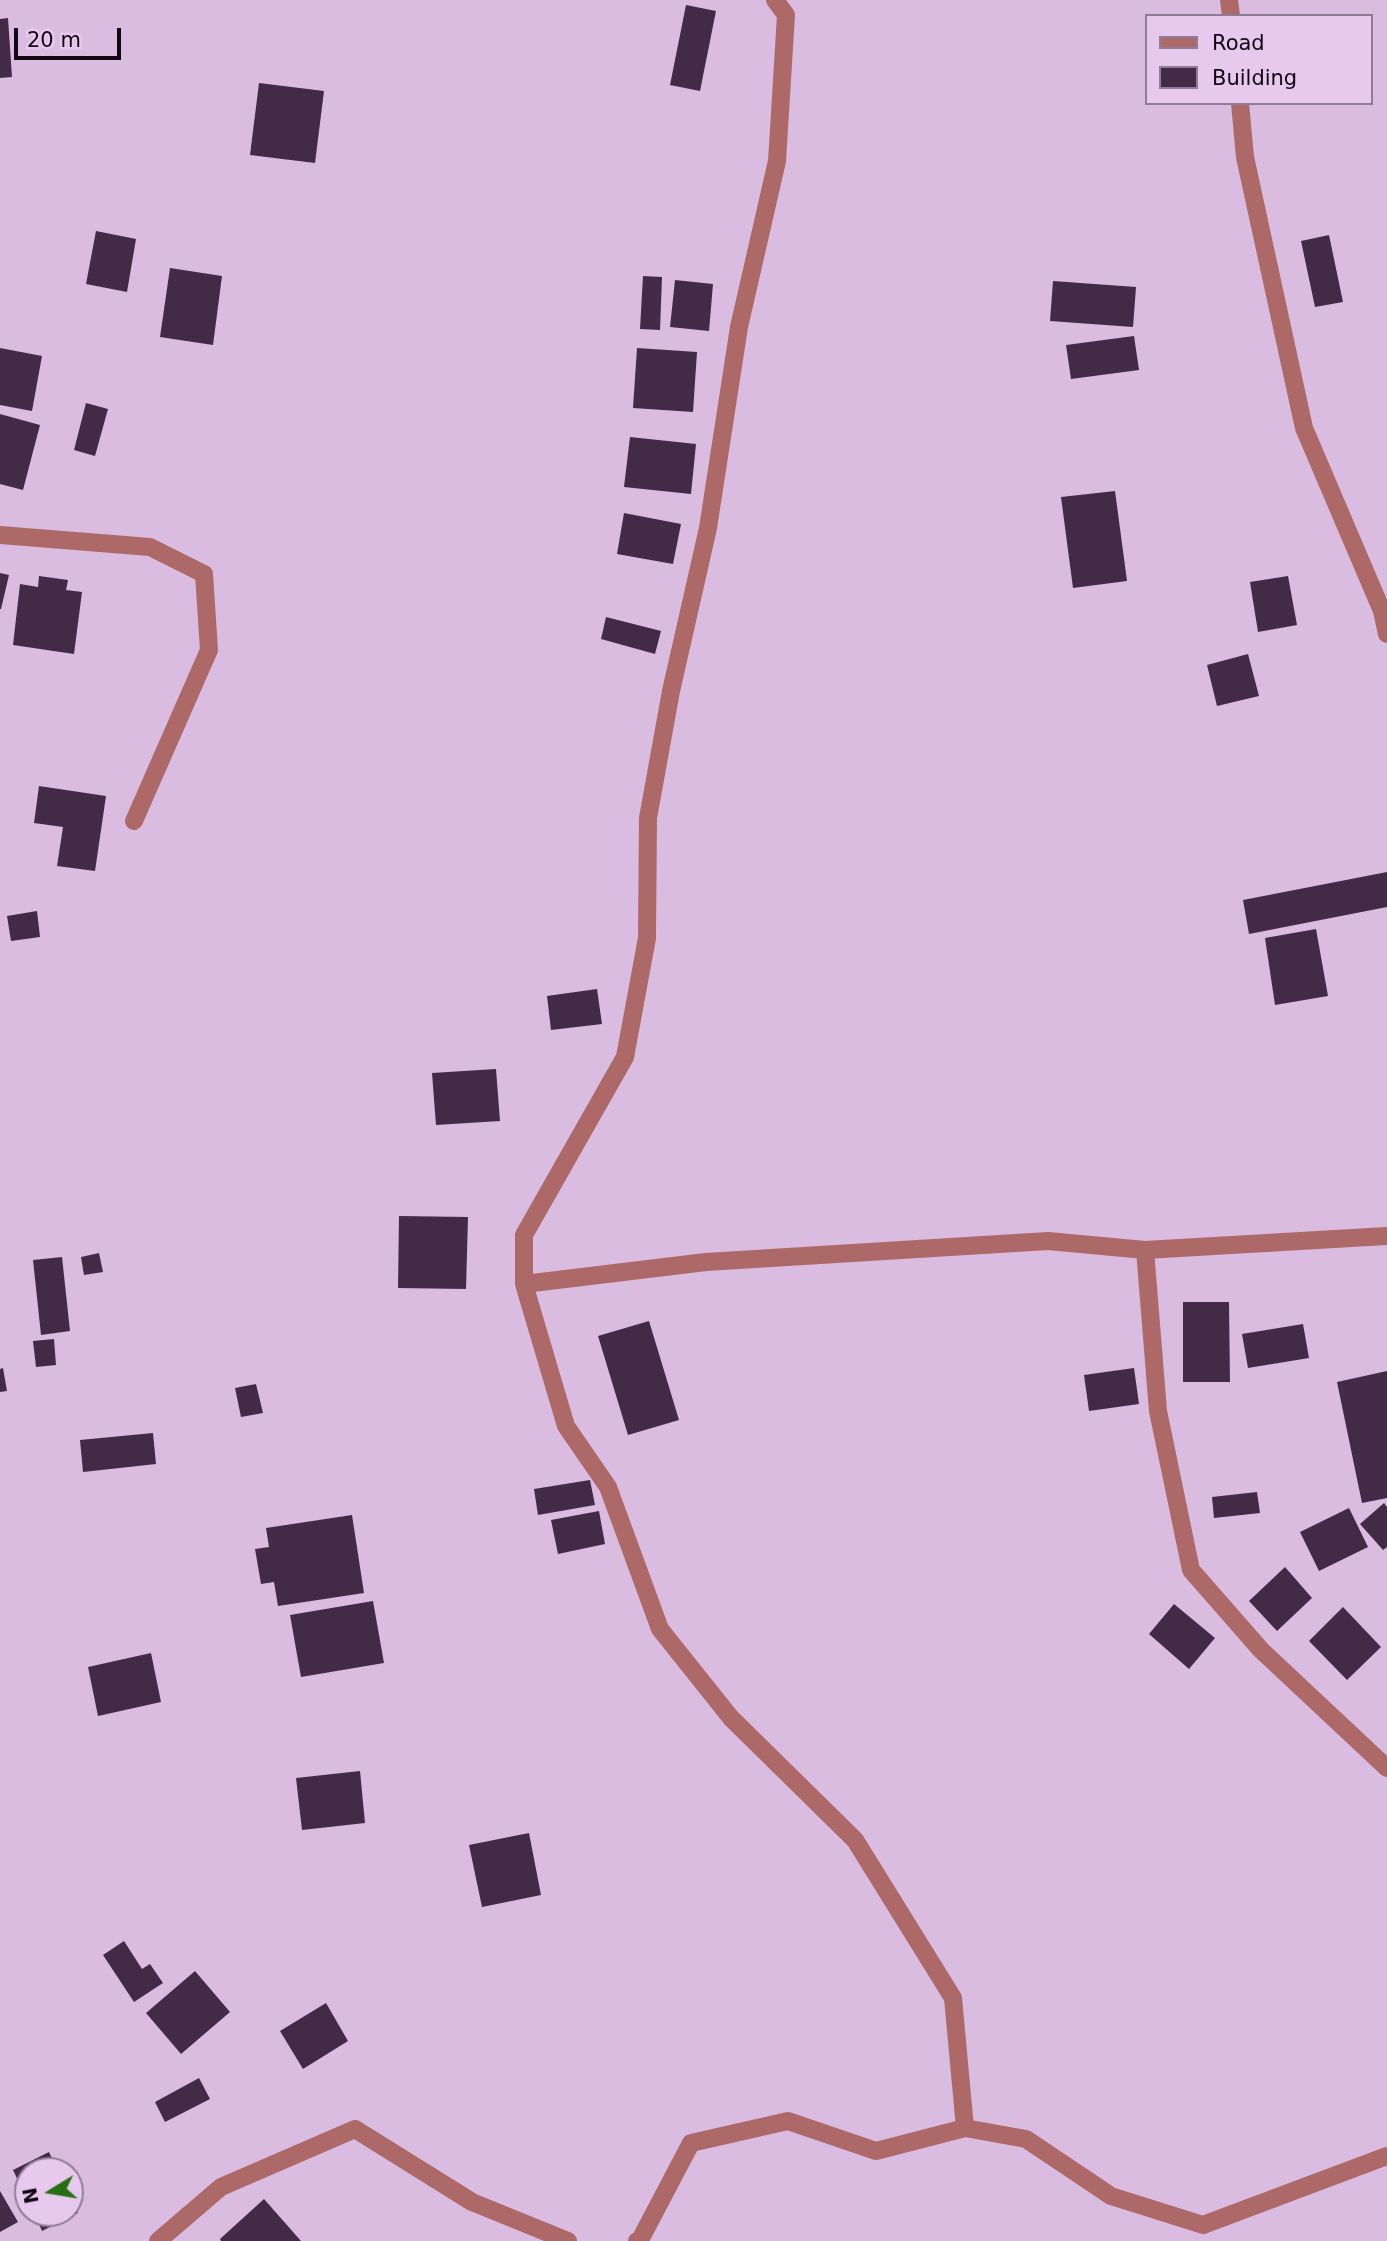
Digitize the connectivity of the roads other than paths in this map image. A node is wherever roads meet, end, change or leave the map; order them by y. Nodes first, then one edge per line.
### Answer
1 (775, 0) edge
2 (1240, 105) edge
3 (0, 535) edge
4 (1387, 634) edge
5 (134, 821) dead end
6 (1387, 1236) edge
7 (1145, 1250) junction
8 (524, 1284) junction
9 (1387, 1768) edge
10 (965, 2128) junction
11 (1387, 2156) edge
12 (158, 2241) edge
13 (568, 2241) edge
14 (637, 2241) edge

1 - 8 street
2 - 4 street
3 - 5 street
6 - 7 street
7 - 8 street
7 - 9 street
8 - 10 street
10 - 11 street
10 - 14 street
12 - 13 street

